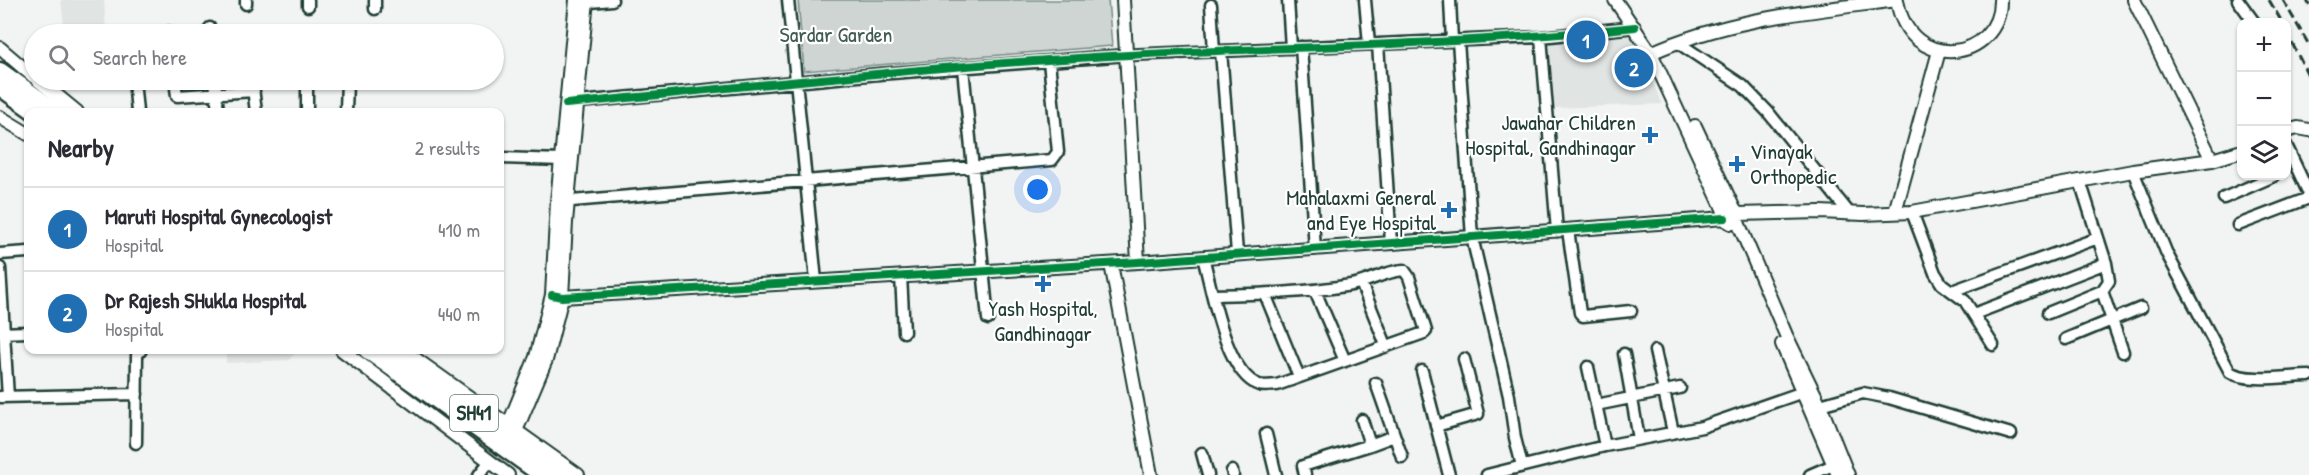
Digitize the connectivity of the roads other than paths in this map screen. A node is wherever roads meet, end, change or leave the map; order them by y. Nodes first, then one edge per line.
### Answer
1 (612, 0) edge
2 (788, 0) edge
3 (1123, 0) edge
4 (1288, 0) edge
5 (1365, 0) edge
6 (1450, 0) edge
7 (1615, 0) edge
8 (1624, 0) edge
9 (1897, 0) edge
10 (2000, 0) edge
11 (2134, 0) edge
12 (2238, 0) edge
13 (581, 1) edge
14 (1211, 4) dead end
15 (2251, 18) edge
16 (1635, 27) junction
17 (1541, 37) junction
18 (1455, 41) junction
19 (1677, 42) junction
20 (1374, 44) junction
21 (1296, 47) junction
22 (0, 48) edge
23 (1217, 51) junction
24 (1654, 51) junction
25 (1939, 51) junction
26 (1127, 55) junction
27 (1049, 61) junction
28 (24, 68) edge
29 (963, 68) junction
30 (0, 72) edge
31 (796, 82) junction
32 (0, 87) edge
33 (24, 89) edge
34 (26, 90) edge
35 (50, 90) edge
36 (135, 90) edge
37 (176, 90) edge
38 (227, 90) edge
39 (254, 90) edge
40 (307, 90) edge
41 (347, 90) edge
42 (216, 92) junction
43 (572, 103) junction
44 (29, 108) edge
45 (51, 108) edge
46 (72, 108) edge
47 (137, 108) edge
48 (218, 108) edge
49 (256, 108) edge
50 (307, 108) edge
51 (346, 108) edge
52 (1, 118) edge
53 (2291, 130) edge
54 (2309, 130) edge
55 (24, 132) edge
56 (2237, 152) edge
57 (504, 158) edge
58 (562, 160) junction
59 (2212, 160) junction
60 (973, 166) junction
61 (2291, 168) edge
62 (2133, 171) junction
63 (807, 179) junction
64 (2265, 180) edge
65 (2080, 181) junction
66 (2309, 196) edge
67 (2224, 198) dead end
68 (562, 202) junction
69 (1895, 212) junction
70 (1912, 212) junction
71 (1850, 214) junction
72 (1731, 216) junction
73 (2238, 225) dead end
74 (1563, 231) junction
75 (1472, 237) junction
76 (2098, 238) junction
77 (1390, 243) junction
78 (1316, 249) junction
79 (24, 252) edge
80 (1236, 253) junction
81 (0, 254) edge
82 (1203, 257) junction
83 (1138, 262) junction
84 (2106, 263) junction
85 (1111, 264) junction
86 (0, 268) edge
87 (982, 271) junction
88 (901, 276) junction
89 (816, 281) junction
90 (1361, 283) junction
91 (1315, 291) junction
92 (1952, 291) junction
93 (2102, 291) junction
94 (1265, 294) junction
95 (1213, 295) junction
96 (557, 296) junction
97 (2140, 308) dead end
98 (1630, 311) dead end
99 (2048, 313) dead end
100 (1974, 314) junction
101 (988, 319) dead end
102 (2112, 320) junction
103 (24, 332) edge
104 (904, 332) dead end
105 (2, 333) edge
106 (2066, 339) dead end
107 (1386, 345) junction
108 (1994, 345) dead end
109 (1655, 351) dead end
110 (2123, 352) dead end
111 (138, 354) edge
112 (347, 354) edge
113 (374, 354) edge
114 (392, 354) edge
115 (409, 354) edge
116 (1624, 354) dead end
117 (1464, 359) dead end
118 (1345, 361) junction
119 (1588, 367) dead end
120 (1422, 371) dead end
121 (2309, 376) edge
122 (1299, 377) junction
123 (1376, 382) dead end
124 (1680, 388) dead end
125 (1665, 391) junction
126 (1803, 392) junction
127 (137, 394) junction
128 (4, 397) edge
129 (1631, 398) junction
130 (1596, 405) junction
131 (1820, 405) junction
132 (1362, 420) dead end
133 (1436, 426) junction
134 (512, 428) junction
135 (1673, 432) junction
136 (1266, 434) dead end
137 (2012, 434) dead end
138 (1394, 436) junction
139 (1639, 439) junction
140 (136, 443) dead end
141 (1370, 445) junction
142 (1605, 446) junction
143 (1202, 453) dead end
144 (1402, 457) dead end
145 (490, 461) junction
146 (1522, 466) junction
147 (1836, 470) edge
148 (479, 475) edge
149 (508, 475) edge
150 (542, 475) edge
151 (563, 475) edge
152 (578, 475) edge
153 (1151, 475) edge
154 (1208, 475) edge
155 (1276, 475) edge
156 (1305, 475) edge
157 (1449, 475) edge
158 (1487, 475) edge
159 (1810, 475) edge
160 (1848, 475) edge

1 - 13 street
2 - 31 street
3 - 26 street
4 - 21 street
5 - 20 street
6 - 18 street
7 - 16 street
8 - 24 street
9 - 19 street
9 - 25 street
10 - 25 street
11 - 59 street
12 - 15 street
13 - 43 street
14 - 23 street
16 - 17 street
16 - 24 street
17 - 18 street
17 - 74 street
18 - 20 street
18 - 75 street
19 - 24 street
19 - 71 street
20 - 21 street
20 - 77 street
21 - 23 street
21 - 78 street
22 - 28 street
23 - 26 street
23 - 80 street
24 - 72 street
25 - 69 street
26 - 27 street
26 - 83 street
27 - 29 street
27 - 60 street
29 - 31 street
29 - 60 street
30 - 33 main road
31 - 43 street
31 - 63 street
32 - 44 main road
34 - 45 main road
35 - 46 street
36 - 47 street
37 - 42 street
38 - 42 street
39 - 49 street
40 - 50 street
41 - 51 street
42 - 48 street
43 - 58 street
43 - 68 street
52 - 55 street
53 - 54 street
56 - 59 street
57 - 58 street
58 - 68 street
59 - 62 street
60 - 63 street
60 - 87 street
61 - 66 street
62 - 65 street
62 - 121 street
63 - 68 street
63 - 89 street
64 - 67 street
65 - 70 street
65 - 76 street
66 - 73 street
68 - 96 street
69 - 70 street
69 - 71 street
70 - 92 street
71 - 72 street
72 - 74 street
72 - 126 street
72 - 131 street
74 - 75 street
74 - 98 street
75 - 77 street
75 - 146 street
76 - 84 street
76 - 92 street
77 - 78 street
78 - 80 street
79 - 81 street
80 - 82 street
82 - 83 street
82 - 95 street
83 - 85 street
84 - 93 street
84 - 100 street
85 - 87 street
85 - 153 street
86 - 105 street
87 - 88 street
87 - 101 street
88 - 89 street
88 - 104 street
89 - 96 street
90 - 91 street
90 - 107 street
90 - 107 street
91 - 94 street
91 - 118 street
92 - 100 street
93 - 99 street
93 - 102 street
94 - 95 street
94 - 122 street
95 - 122 street
96 - 134 street
97 - 102 street
100 - 108 street
102 - 106 street
102 - 110 street
103 - 105 street
105 - 128 street
107 - 118 street
109 - 125 street
111 - 127 street
112 - 145 street
113 - 150 main road, SH41
114 - 151 main road, SH41
115 - 134 street
116 - 129 street
117 - 133 street
118 - 122 street
119 - 130 street
120 - 133 street
123 - 138 street
124 - 125 street
125 - 129 street
125 - 135 street
126 - 135 street
126 - 147 street
127 - 128 street
127 - 140 street
129 - 130 street
129 - 139 street
130 - 142 street
131 - 137 street
131 - 160 street
132 - 141 street
133 - 157 street
134 - 152 street
135 - 139 street
136 - 155 street
138 - 141 street
138 - 144 street
139 - 142 street
141 - 156 street
142 - 146 street
143 - 154 street
145 - 148 street
145 - 149 street
146 - 158 street
147 - 159 street

